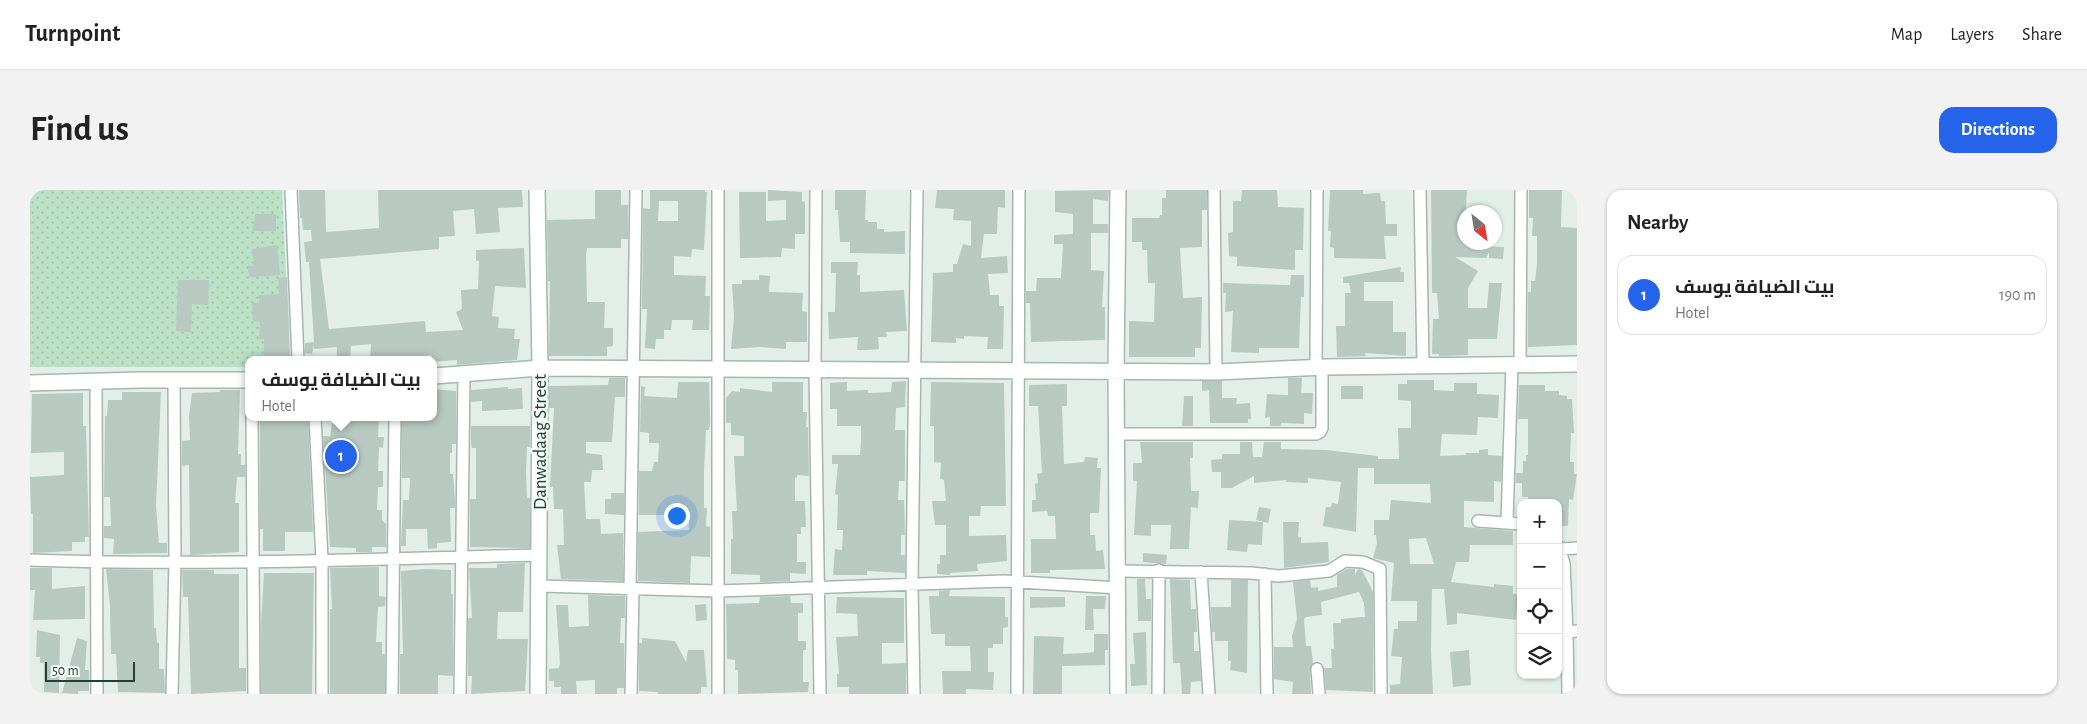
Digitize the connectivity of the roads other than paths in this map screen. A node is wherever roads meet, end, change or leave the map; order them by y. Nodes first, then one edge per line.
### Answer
1 (291, 190) edge
2 (538, 190) edge
3 (636, 190) edge
4 (718, 190) edge
5 (816, 190) edge
6 (917, 190) edge
7 (1019, 190) edge
8 (1118, 190) edge
9 (1214, 190) edge
10 (1317, 190) edge
11 (1420, 190) edge
12 (1521, 190) edge
13 (298, 356) edge
14 (1577, 364) edge
15 (1516, 365) junction
16 (1423, 366) junction
17 (1319, 367) junction
18 (540, 368) junction
19 (632, 368) junction
20 (717, 369) junction
21 (1018, 369) junction
22 (815, 370) junction
23 (915, 371) junction
24 (1116, 371) junction
25 (1216, 372) junction
26 (464, 374) junction
27 (437, 376) edge
28 (174, 380) junction
29 (245, 380) edge
30 (96, 382) junction
31 (30, 383) edge
32 (252, 421) edge
33 (315, 421) edge
34 (395, 421) edge
35 (1117, 434) junction
36 (1478, 521) dead end
37 (1507, 521) junction
38 (1517, 523) edge
39 (1562, 548) edge
40 (1577, 548) edge
41 (540, 555) junction
42 (1562, 556) edge
43 (463, 557) junction
44 (394, 559) junction
45 (30, 560) edge
46 (322, 560) junction
47 (176, 561) junction
48 (97, 562) junction
49 (252, 562) junction
50 (1159, 570) junction
51 (1118, 571) junction
52 (1201, 572) junction
53 (1265, 574) junction
54 (1018, 582) junction
55 (912, 585) junction
56 (539, 586) junction
57 (819, 588) junction
58 (1119, 588) junction
59 (632, 590) junction
60 (718, 591) junction
61 (1572, 632) edge
62 (1317, 669) dead end
63 (97, 694) edge
64 (172, 694) edge
65 (254, 694) edge
66 (322, 694) edge
67 (392, 694) edge
68 (460, 694) edge
69 (538, 694) edge
70 (631, 694) edge
71 (718, 694) edge
72 (820, 694) edge
73 (914, 694) edge
74 (1017, 694) edge
75 (1118, 694) edge
76 (1158, 694) edge
77 (1209, 694) edge
78 (1267, 694) edge
79 (1319, 694) edge
80 (1381, 694) edge
81 (1568, 694) edge

1 - 13 street
2 - 18 street, Danwadaag Street
3 - 19 street
4 - 20 street
5 - 22 street
6 - 23 street
7 - 21 street
8 - 24 street
9 - 25 street
10 - 17 street
11 - 16 street
12 - 15 street
14 - 15 street
15 - 16 street
15 - 37 street
16 - 17 street
17 - 25 street
17 - 35 street
18 - 19 street
18 - 26 street
18 - 41 street, Danwadaag Street
19 - 20 street
19 - 59 street
20 - 22 street
20 - 60 street
21 - 23 street
21 - 24 street
21 - 54 street
22 - 23 street
22 - 57 street
23 - 55 street
24 - 25 street
24 - 35 street
26 - 27 street
26 - 43 street
28 - 29 street
28 - 30 street
28 - 47 street
30 - 31 street
30 - 48 street
32 - 49 street
33 - 46 street
34 - 44 street
35 - 51 street
36 - 37 street
37 - 38 street
39 - 40 street
41 - 43 street
41 - 56 street, Danwadaag Street
42 - 61 street
43 - 44 street
43 - 68 street
44 - 46 street
44 - 67 street
45 - 48 street
46 - 49 street
46 - 66 street
47 - 48 street
47 - 49 street
47 - 64 street
48 - 63 street
49 - 65 street
50 - 51 street
50 - 52 street
50 - 76 street
51 - 58 street
52 - 53 street
52 - 77 street
53 - 78 street
53 - 80 street
54 - 55 street
54 - 58 street
54 - 74 street
55 - 57 street
55 - 73 street
56 - 59 street
56 - 69 street, Danwadaag Street
57 - 60 street
57 - 72 street
58 - 75 street
59 - 60 street
59 - 70 street
60 - 71 street
61 - 81 street
62 - 79 street

